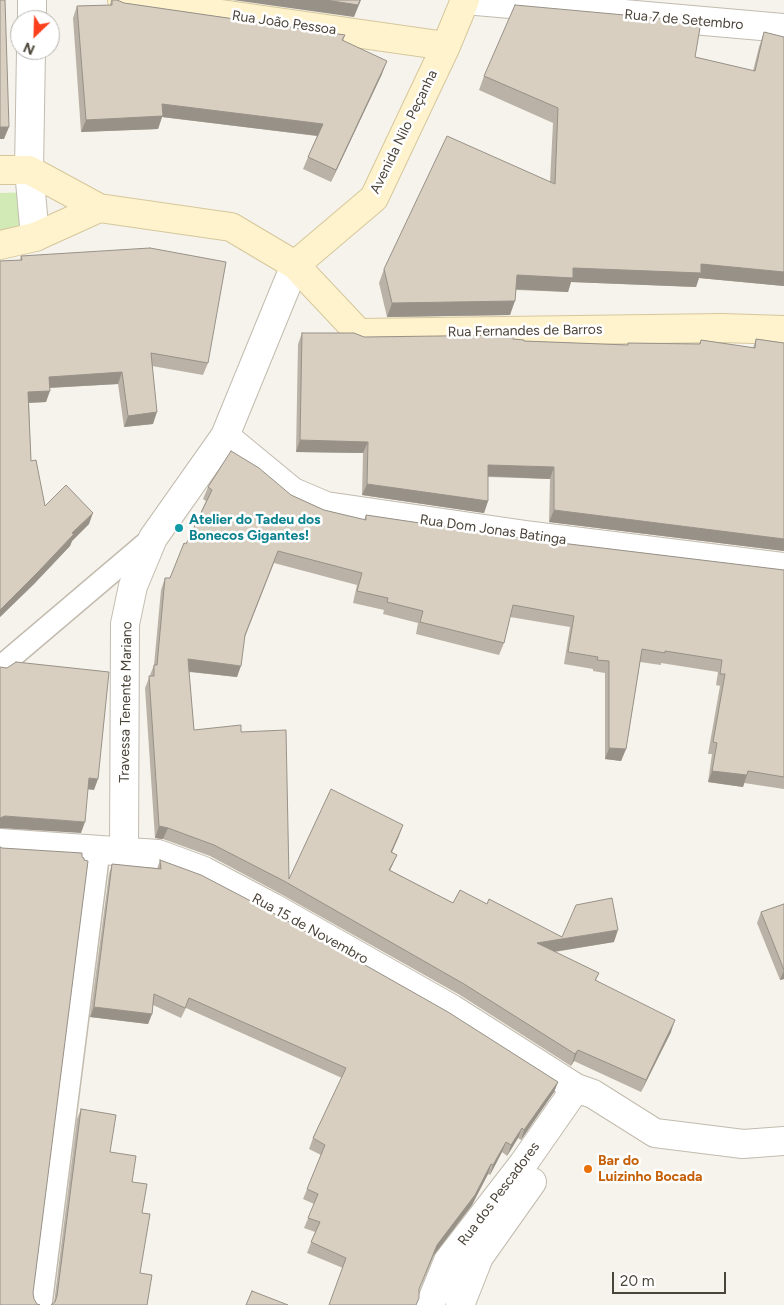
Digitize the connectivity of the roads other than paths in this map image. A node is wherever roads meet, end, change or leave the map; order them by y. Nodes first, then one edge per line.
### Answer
1 (122, 0) edge
2 (465, 0) edge
3 (784, 28) edge
4 (446, 46) junction
5 (31, 60) edge
6 (0, 170) edge
7 (29, 170) junction
8 (99, 208) junction
9 (35, 237) junction
10 (0, 245) edge
11 (295, 265) junction
12 (784, 330) edge
13 (225, 436) junction
14 (152, 538) junction
15 (784, 567) edge
16 (0, 667) edge
17 (0, 843) edge
18 (111, 851) junction
19 (584, 1091) junction
20 (784, 1141) edge
21 (41, 1305) edge
22 (430, 1305) edge
23 (460, 1305) edge

1 - 4 main road, Rua João Pessoa
2 - 3 street, Rua 7 de Setembro
2 - 4 main road, Avenida Nilo Peçanha
4 - 11 main road, Avenida Nilo Peçanha
5 - 7 street
6 - 7 main road
7 - 8 main road
7 - 9 street
8 - 9 main road
8 - 11 main road, Rua Fernandes de Barros
9 - 10 main road
11 - 12 main road, Rua Fernandes de Barros
11 - 13 street, Travessa Tenente Mariano
13 - 14 street, Travessa Tenente Mariano
13 - 15 street, Rua Dom Jonas Batinga
14 - 16 lane
14 - 18 street, Travessa Tenente Mariano
17 - 18 street, Rua 15 de Novembro
18 - 19 street, Rua 15 de Novembro
18 - 21 lane
19 - 20 street, Rua 15 de Novembro
19 - 22 street, Rua dos Pescadores
19 - 23 street, Rua dos Pescadores

